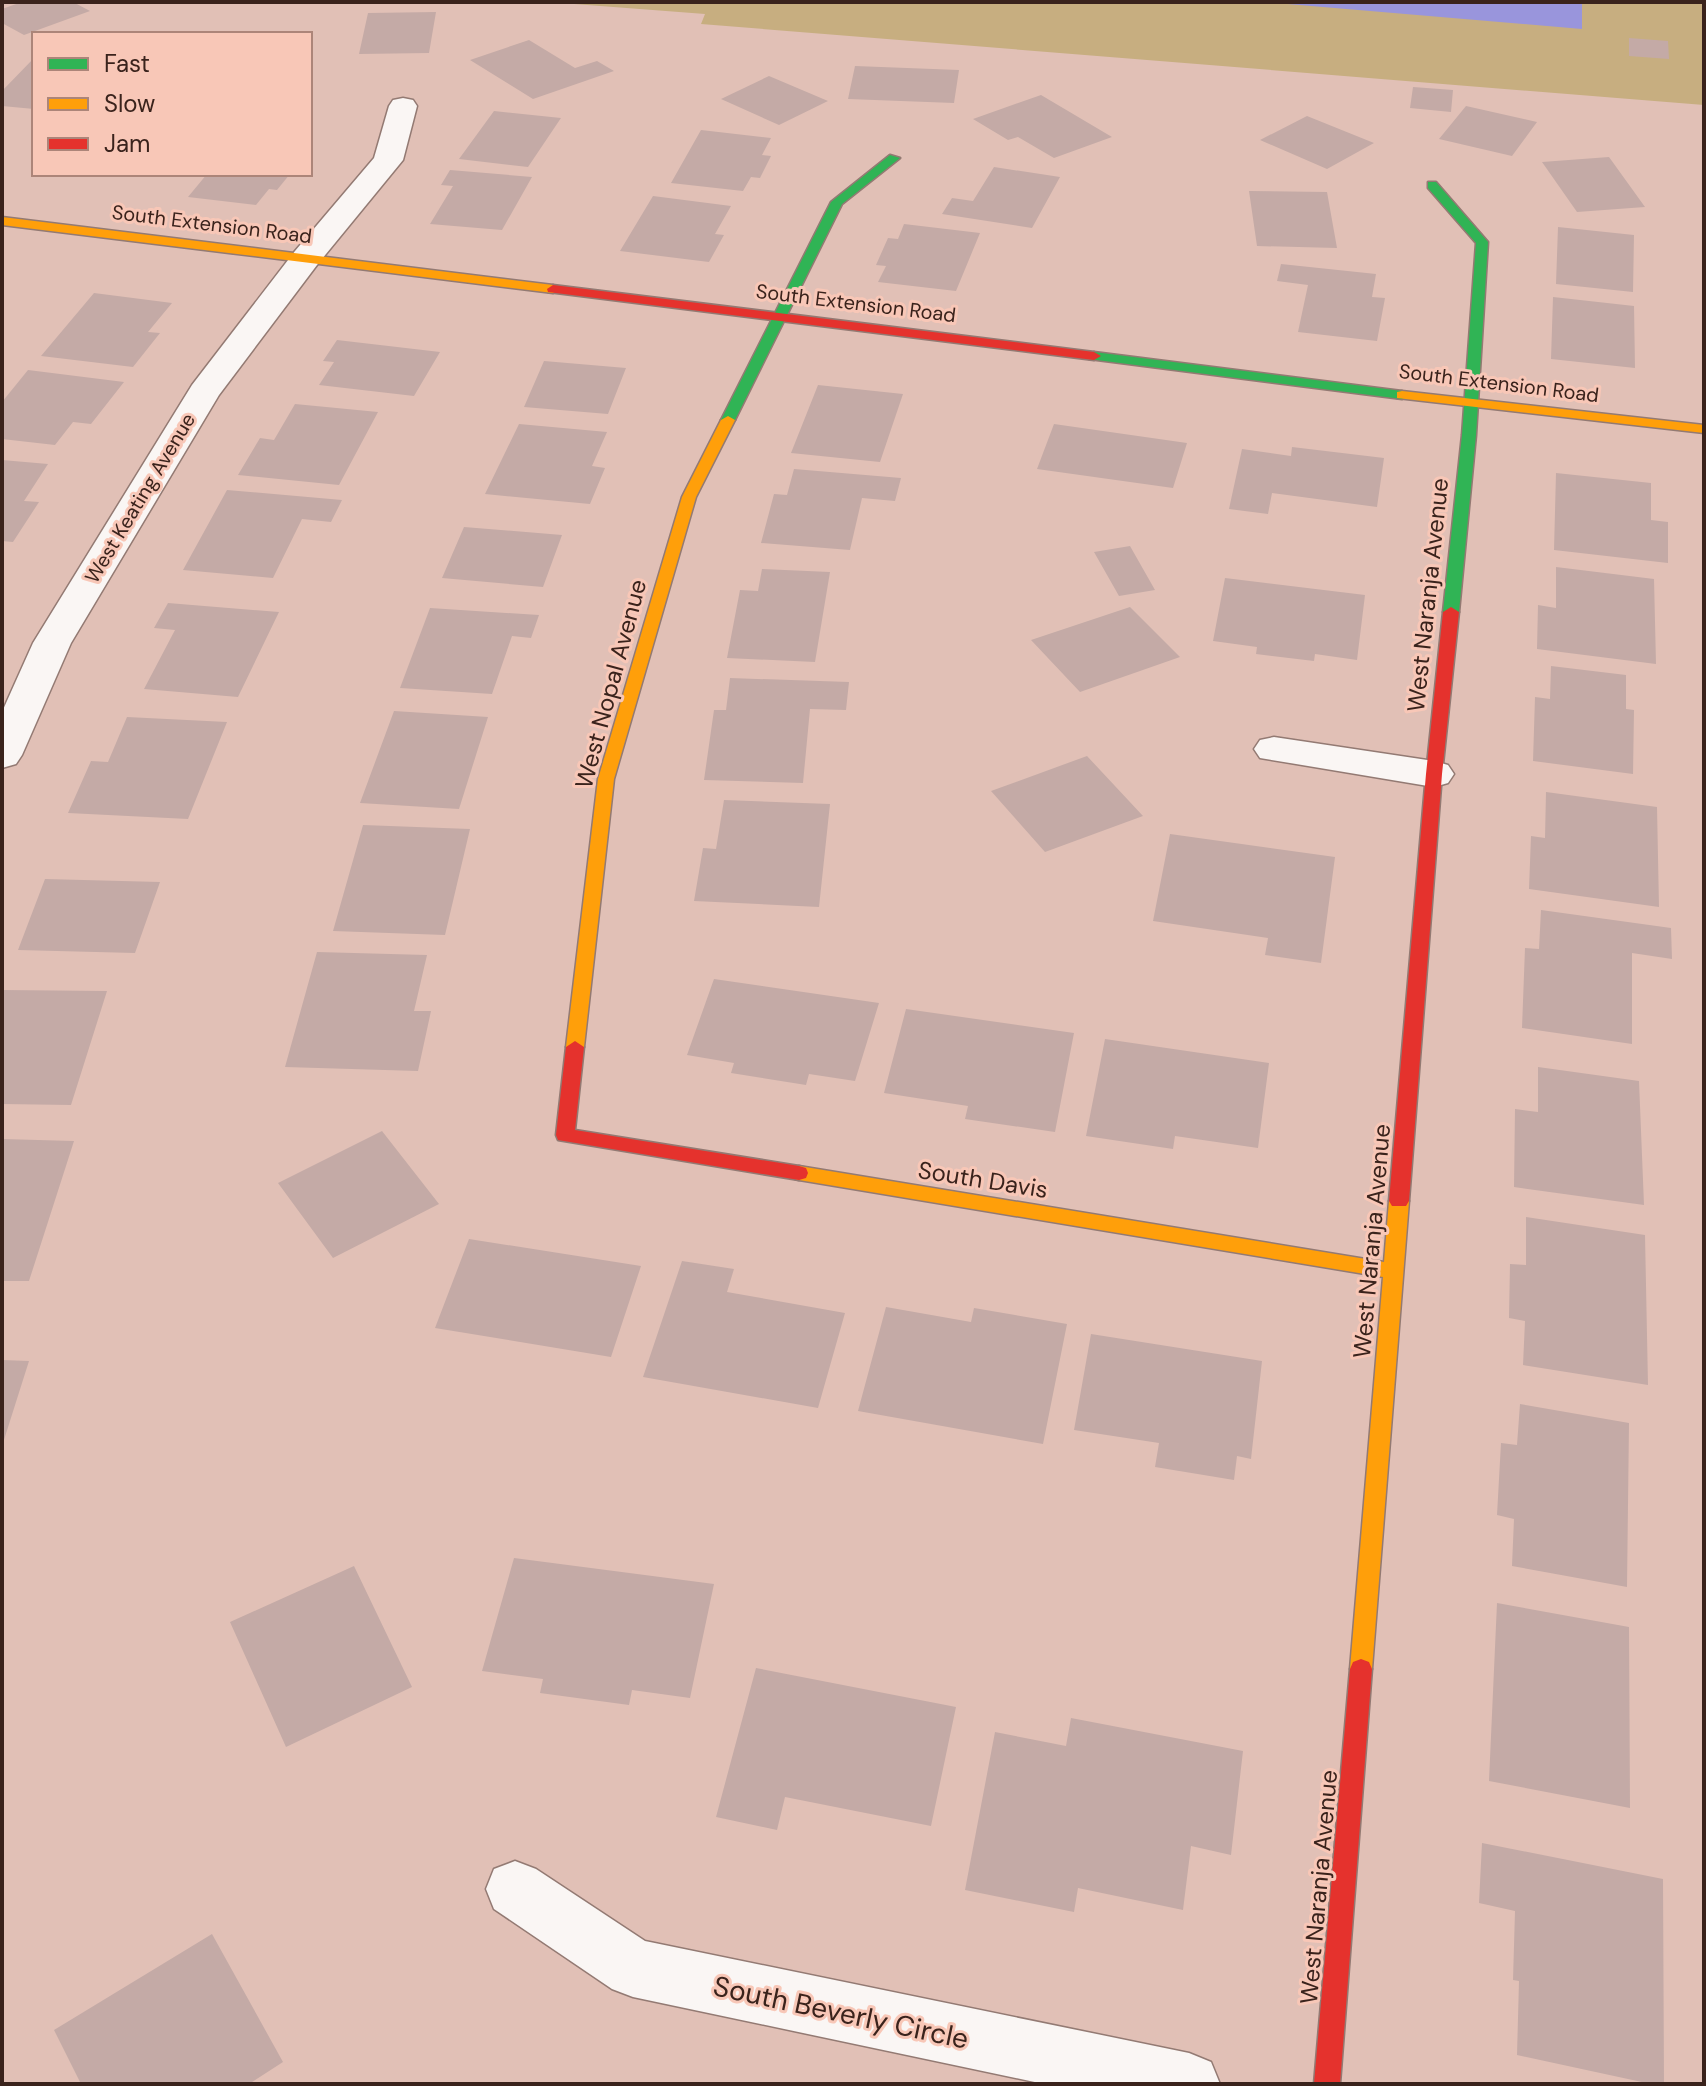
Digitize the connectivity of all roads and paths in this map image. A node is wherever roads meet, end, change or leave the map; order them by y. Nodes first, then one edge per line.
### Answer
1 (403, 106) dead end
2 (894, 158) dead end
3 (1432, 185) dead end
4 (2, 221) edge
5 (306, 258) junction
6 (779, 315) junction
7 (1469, 403) junction
8 (1704, 429) edge
9 (1274, 749) dead end
10 (2, 755) edge
11 (1434, 774) junction
12 (565, 1135) joint
13 (1393, 1271) junction
14 (515, 1889) dead end
15 (1189, 2084) edge
16 (1327, 2084) edge

1 - 5 street, West Keating Avenue
2 - 6 street, West Nopal Avenue
3 - 7 street, West Naranja Avenue
4 - 5 street, South Extension Road
5 - 6 street, South Extension Road
5 - 10 street, West Keating Avenue
6 - 7 street, South Extension Road
6 - 12 street, West Nopal Avenue
7 - 8 street, South Extension Road
7 - 11 street, West Naranja Avenue
9 - 11 street
11 - 13 street, West Naranja Avenue
12 - 13 street, South Davis
13 - 16 street, West Naranja Avenue
14 - 15 street, South Beverly Circle

